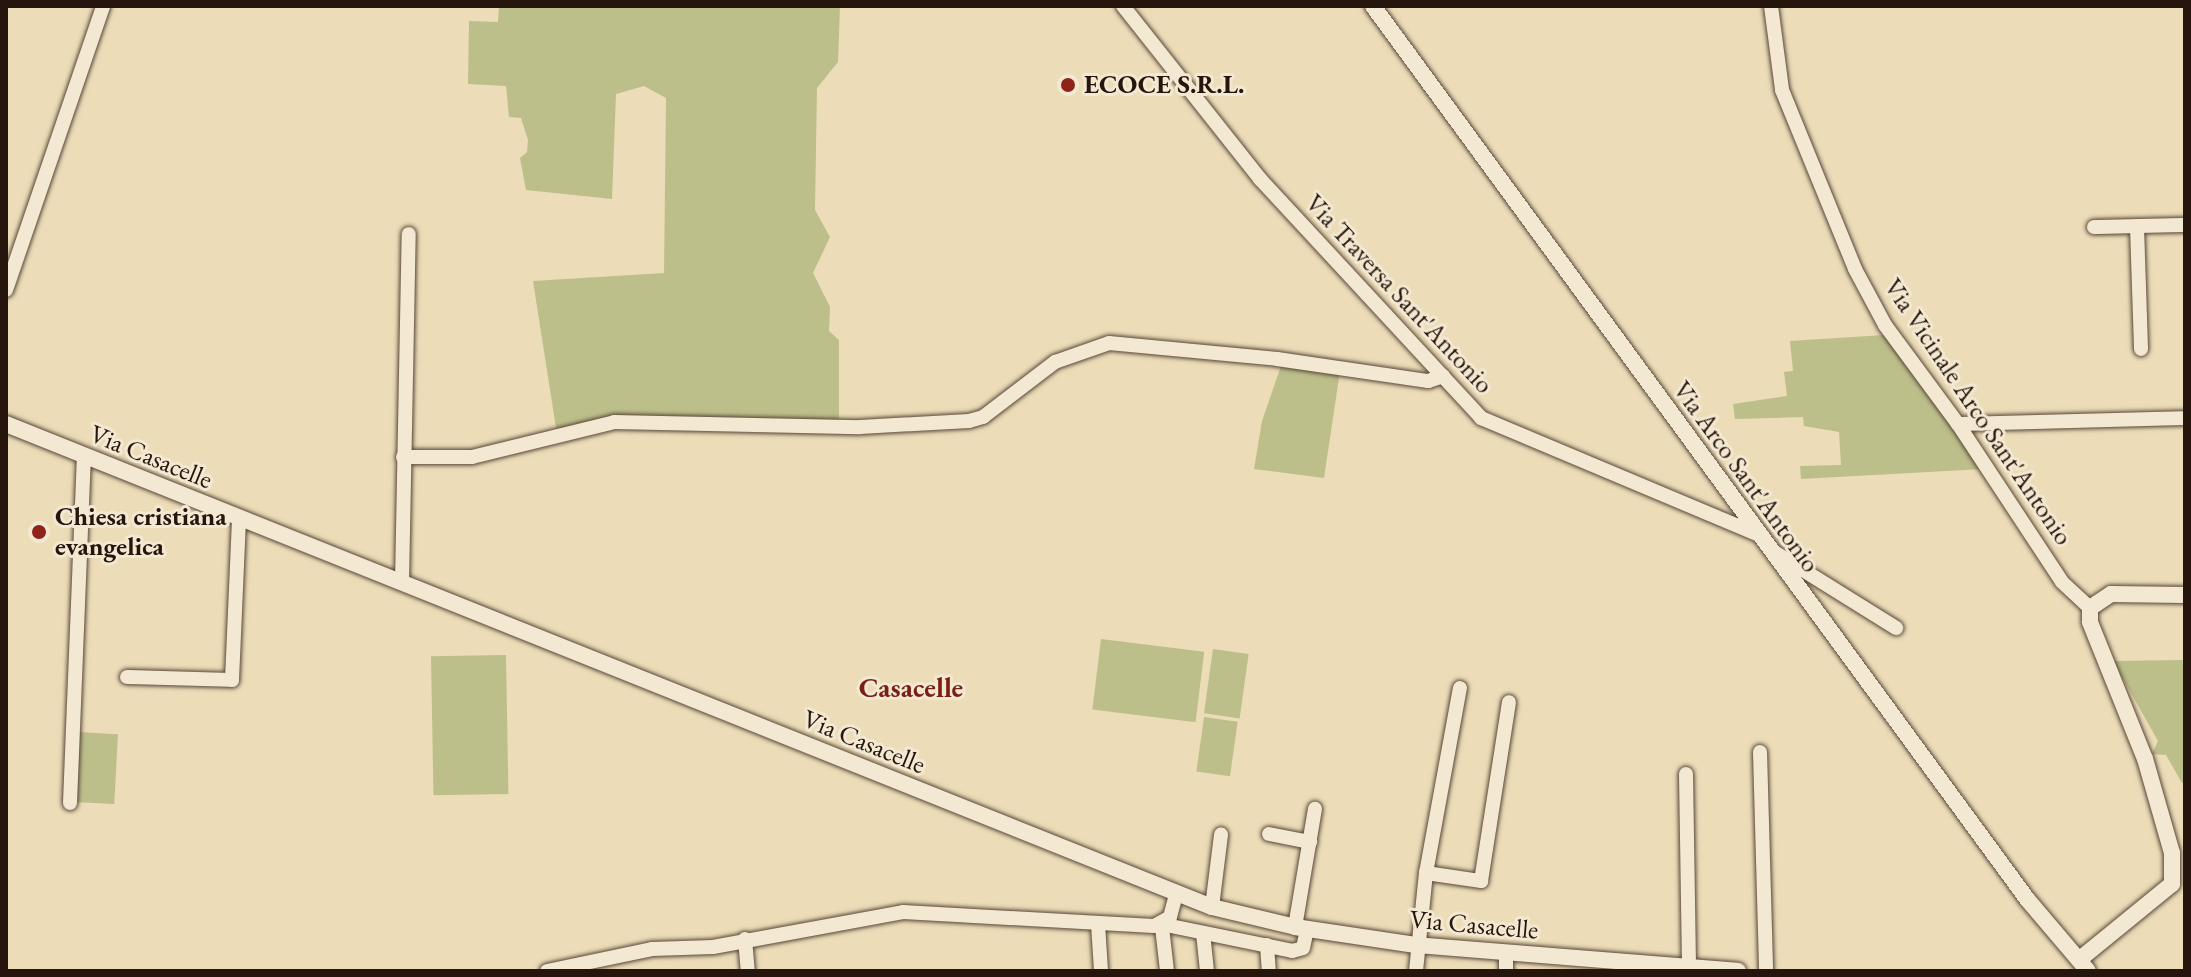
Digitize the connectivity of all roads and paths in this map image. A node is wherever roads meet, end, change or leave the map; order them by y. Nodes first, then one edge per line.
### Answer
1 (103, 6) edge
2 (1123, 6) edge
3 (1373, 6) edge
4 (1771, 6) edge
5 (2185, 225) edge
6 (2094, 227) dead end
7 (2137, 227) junction
8 (409, 234) dead end
9 (6, 290) edge
10 (2141, 349) dead end
11 (1443, 376) junction
12 (2185, 418) edge
13 (6, 424) edge
14 (1958, 424) junction
15 (84, 456) junction
16 (403, 457) junction
17 (239, 518) junction
18 (1759, 535) junction
19 (1769, 549) junction
20 (402, 583) junction
21 (2185, 595) edge
22 (2090, 608) junction
23 (1896, 628) dead end
24 (127, 677) dead end
25 (1460, 688) dead end
26 (1509, 702) dead end
27 (1760, 752) dead end
28 (1686, 774) dead end
29 (70, 803) dead end
30 (1315, 809) dead end
31 (1269, 834) dead end
32 (1221, 835) dead end
33 (1310, 842) junction
34 (1426, 873) junction
35 (1176, 895) junction
36 (1212, 907) junction
37 (1098, 924) junction
38 (1162, 925) junction
39 (1301, 928) junction
40 (1203, 933) junction
41 (745, 939) junction
42 (1267, 945) junction
43 (1416, 945) junction
44 (1506, 953) junction
45 (2084, 965) edge
46 (1689, 966) junction
47 (547, 971) edge
48 (748, 971) edge
49 (1101, 971) edge
50 (1167, 971) edge
51 (1207, 971) edge
52 (1269, 971) edge
53 (1416, 971) edge
54 (1506, 971) edge
55 (1738, 971) edge
56 (1766, 971) edge

1 - 9 street
2 - 11 street, Via Traversa Sant'Antonio
3 - 18 street, Via Arco Sant'Antonio
4 - 14 street, Via Vicinale Arco Sant'Antonio
5 - 7 street
6 - 7 street
7 - 10 street
8 - 16 street
11 - 16 street
11 - 18 street, Via Traversa Sant'Antonio
12 - 14 street
13 - 15 street, Via Casacelle
14 - 22 street, Via Vicinale Arco Sant'Antonio
15 - 17 street, Via Casacelle
15 - 29 street
16 - 20 street
17 - 20 street, Via Casacelle
17 - 24 street
18 - 19 street, Via Arco Sant'Antonio
19 - 23 street
19 - 45 street, Via Arco Sant'Antonio
20 - 35 street, Via Casacelle
21 - 22 street
22 - 45 street
25 - 34 street
26 - 34 street
27 - 56 street
28 - 46 street
30 - 33 street
31 - 33 street
32 - 36 street
33 - 39 street
34 - 43 street
35 - 36 street, Via Casacelle
35 - 38 street
36 - 39 street, Via Casacelle
37 - 38 street
37 - 41 street
37 - 49 street
38 - 40 street
38 - 50 street
39 - 42 street
39 - 43 street, Via Casacelle
40 - 42 street
40 - 51 street
41 - 47 street
41 - 48 street
42 - 52 street
43 - 44 street, Via Casacelle
43 - 53 street
44 - 46 street, Via Casacelle
44 - 54 street
46 - 55 street, Via Casacelle

